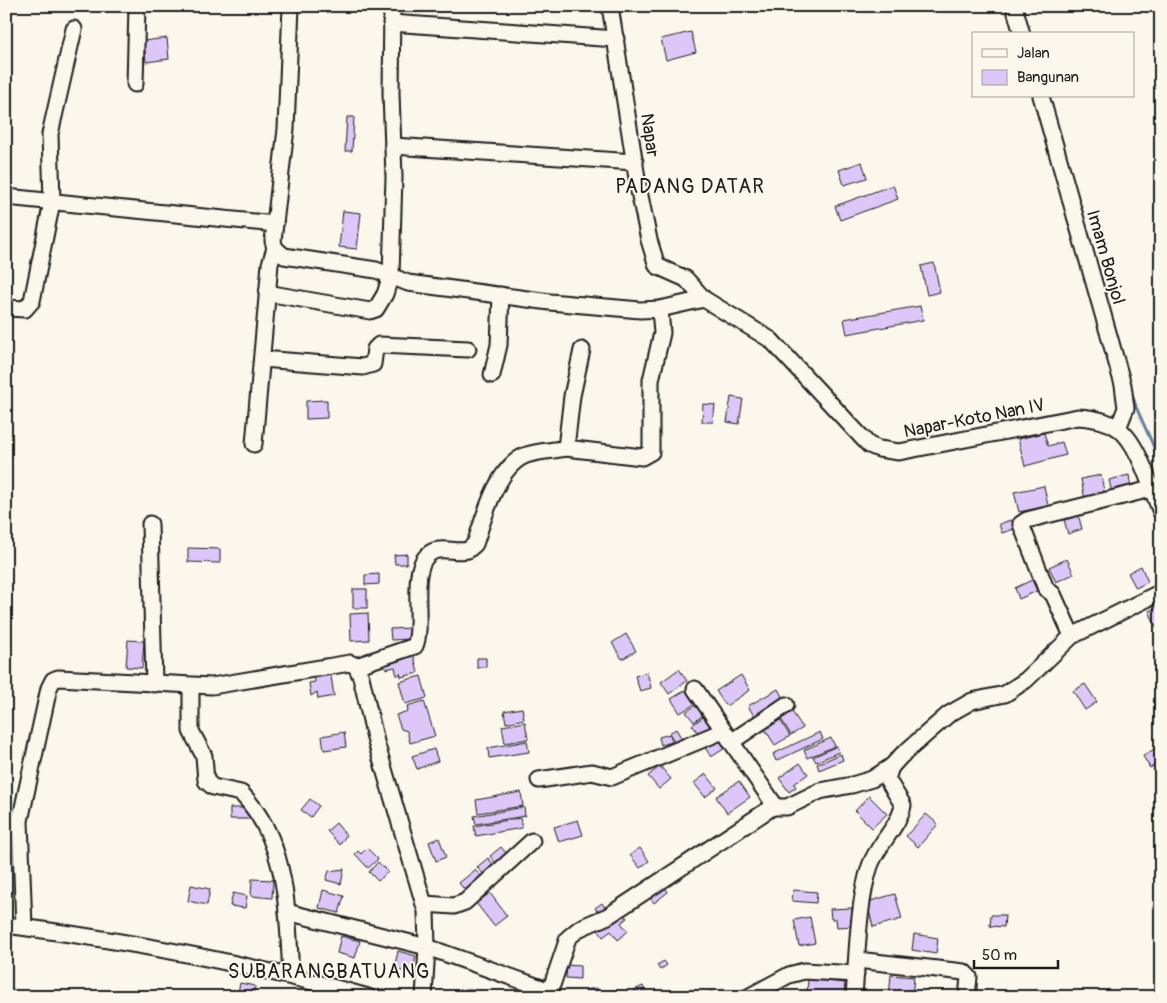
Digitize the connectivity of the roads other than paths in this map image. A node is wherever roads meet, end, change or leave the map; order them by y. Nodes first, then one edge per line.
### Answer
1 (137, 6) edge
2 (291, 6) edge
3 (392, 6) edge
4 (610, 6) edge
5 (1014, 6) edge
6 (392, 23) junction
7 (74, 29) dead end
8 (1021, 32) edge
9 (616, 39) junction
10 (135, 84) dead end
11 (1041, 98) edge
12 (393, 146) junction
13 (635, 162) junction
14 (6, 196) edge
15 (52, 202) junction
16 (275, 224) junction
17 (275, 248) junction
18 (391, 275) junction
19 (686, 280) joint
20 (267, 293) junction
21 (501, 295) junction
22 (704, 299) junction
23 (6, 308) edge
24 (660, 309) junction
25 (468, 349) dead end
26 (582, 350) dead end
27 (262, 359) junction
28 (492, 375) dead end
29 (1118, 428) junction
30 (254, 444) dead end
31 (566, 448) junction
32 (1151, 489) junction
33 (1161, 512) edge
34 (150, 524) dead end
35 (1161, 592) edge
36 (1072, 636) junction
37 (356, 666) junction
38 (154, 684) junction
39 (192, 686) junction
40 (695, 690) dead end
41 (786, 705) dead end
42 (727, 736) junction
43 (890, 770) junction
44 (538, 780) dead end
45 (774, 806) junction
46 (532, 841) dead end
47 (424, 904) junction
48 (287, 912) junction
49 (6, 925) edge
50 (24, 927) junction
51 (427, 947) junction
52 (857, 967) junction
53 (291, 975) junction
54 (549, 994) edge
55 (368, 997) edge
56 (424, 997) edge
57 (748, 997) edge
58 (854, 997) edge
59 (967, 997) edge

1 - 10 street
2 - 16 street
3 - 6 street
4 - 9 street, Napar
5 - 8 street
6 - 9 street
6 - 12 street
7 - 15 street
9 - 13 street, Napar
11 - 29 street, Imam Bonjol
12 - 13 street
12 - 18 street
13 - 19 street, Napar
14 - 15 street
15 - 16 street
15 - 23 street
16 - 17 street
17 - 18 street
17 - 20 street
18 - 20 street
18 - 21 street
19 - 22 street, Napar-Koto Nan IV
20 - 27 street
21 - 24 street
21 - 28 street
22 - 24 street
22 - 29 street, Napar-Koto Nan IV
24 - 31 street
25 - 27 street
26 - 31 street
27 - 30 street
29 - 32 street, Napar-Koto Nan IV
31 - 37 street
32 - 33 street, Napar-Koto Nan IV
32 - 36 street
34 - 38 street
35 - 36 street
36 - 43 street
37 - 39 street
37 - 47 street
38 - 39 street
38 - 50 street
39 - 48 street
40 - 42 street
41 - 42 street
42 - 44 street
42 - 45 street
43 - 45 street
43 - 52 street
45 - 54 street
46 - 47 street
47 - 51 street
48 - 51 street
48 - 53 street
49 - 50 street
50 - 53 street
51 - 54 street
51 - 56 street
52 - 57 street
52 - 58 street
52 - 59 street
53 - 55 street

